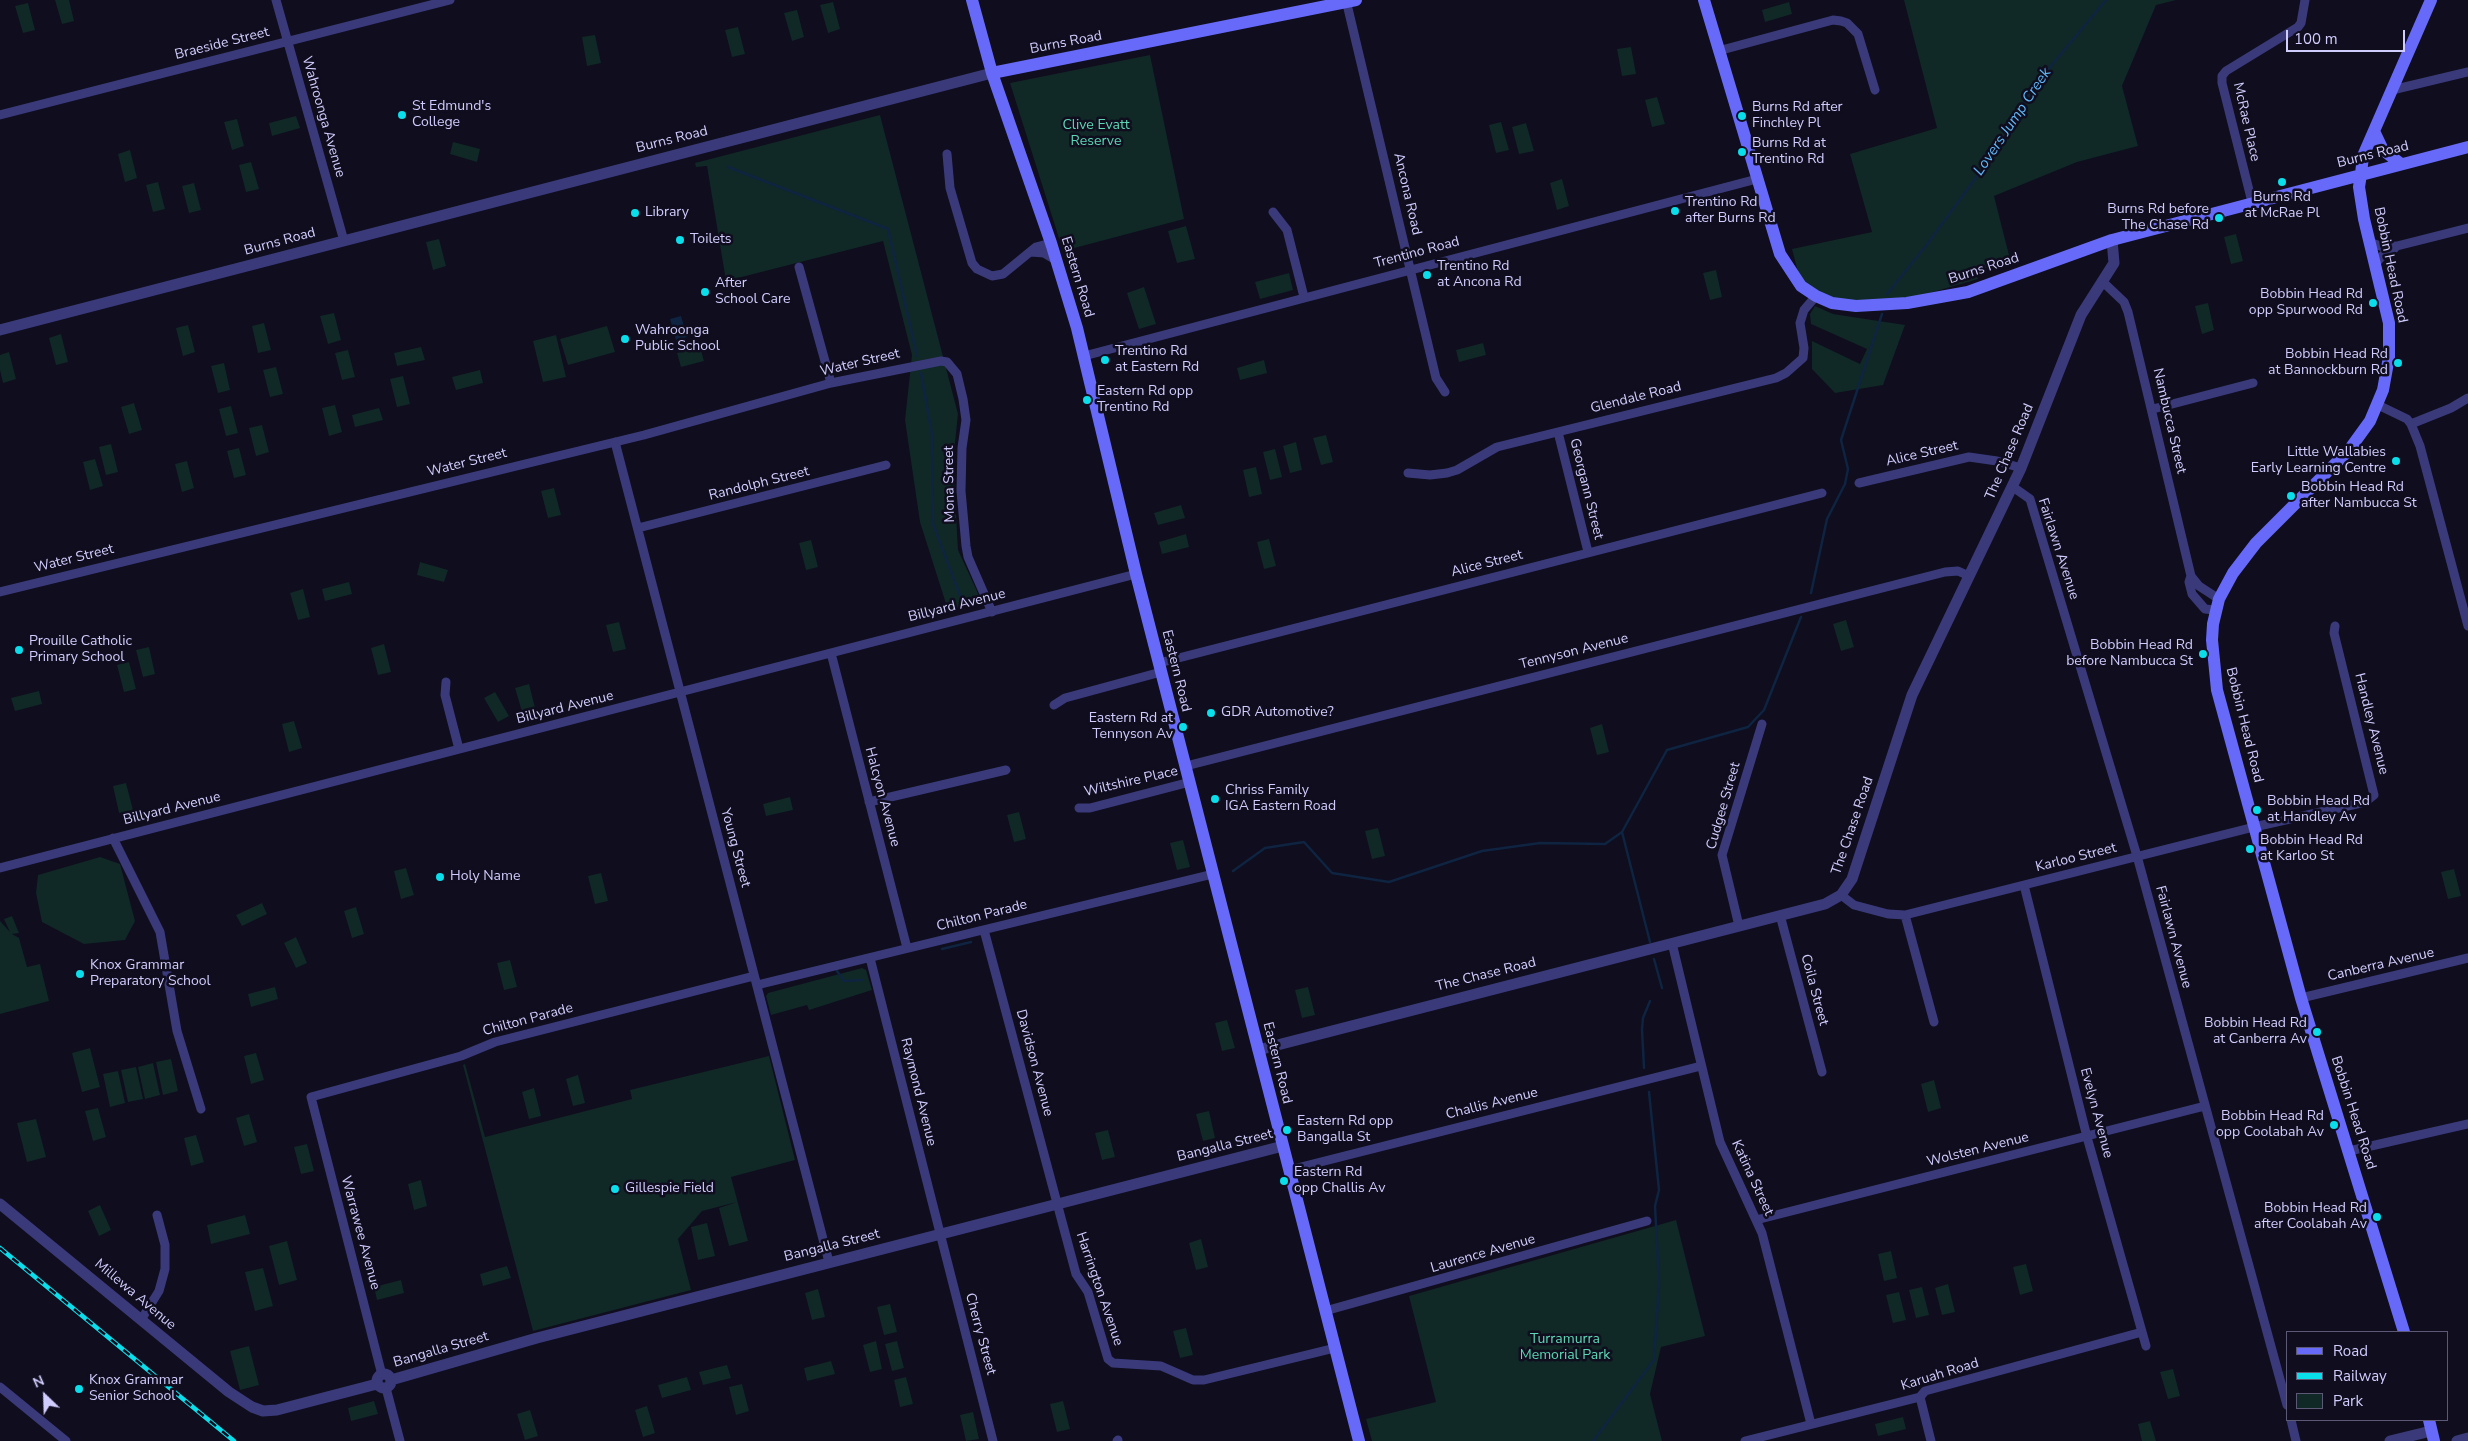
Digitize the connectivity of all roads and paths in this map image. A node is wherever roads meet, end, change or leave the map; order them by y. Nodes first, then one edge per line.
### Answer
1 (276, 0) edge
2 (450, 0) edge
3 (972, 0) edge
4 (1704, 0) edge
5 (2305, 0) edge
6 (2431, 0) edge
7 (1350, 1) edge
8 (288, 41) junction
9 (1718, 51) junction
10 (2468, 72) edge
11 (992, 73) junction
12 (1875, 90) dead end
13 (2392, 90) junction
14 (0, 115) edge
15 (2374, 130) junction
16 (2468, 147) edge
17 (947, 154) dead end
18 (2401, 164) junction
19 (2361, 174) junction
20 (1757, 180) junction
21 (2252, 202) junction
22 (1273, 212) dead end
23 (2468, 228) edge
24 (2112, 240) junction
25 (344, 241) junction
26 (2369, 242) junction
27 (1051, 243) junction
28 (2397, 246) junction
29 (1031, 252) junction
30 (1056, 260) junction
31 (2375, 264) junction
32 (799, 267) dead end
33 (1410, 269) junction
34 (2103, 282) junction
35 (1816, 296) junction
36 (1304, 297) junction
37 (0, 330) edge
38 (1084, 356) junction
39 (940, 361) joint
40 (831, 383) junction
41 (2253, 383) dead end
42 (1445, 392) dead end
43 (2468, 398) edge
44 (2378, 405) junction
45 (2153, 409) junction
46 (2411, 424) junction
47 (1558, 432) junction
48 (615, 442) junction
49 (886, 465) dead end
50 (2021, 468) junction
51 (1408, 473) dead end
52 (1859, 483) dead end
53 (2013, 487) junction
54 (1822, 492) dead end
55 (638, 528) junction
56 (1588, 552) junction
57 (1136, 574) junction
58 (1969, 576) junction
59 (2191, 576) junction
60 (0, 592) edge
61 (2217, 605) junction
62 (992, 612) junction
63 (2335, 626) dead end
64 (2468, 626) edge
65 (831, 653) junction
66 (1160, 668) junction
67 (446, 682) dead end
68 (680, 692) junction
69 (1054, 705) dead end
70 (1762, 724) dead end
71 (459, 749) junction
72 (1186, 766) junction
73 (1006, 770) dead end
74 (1190, 782) junction
75 (869, 802) junction
76 (1079, 808) dead end
77 (2254, 827) junction
78 (113, 838) junction
79 (2137, 856) junction
80 (0, 868) edge
81 (1213, 874) junction
82 (2024, 885) junction
83 (1841, 896) junction
84 (1780, 915) junction
85 (1905, 915) junction
86 (1739, 926) junction
87 (984, 930) junction
88 (1672, 943) junction
89 (907, 948) junction
90 (870, 958) junction
91 (2468, 958) edge
92 (756, 981) junction
93 (2301, 998) junction
94 (1934, 1022) dead end
95 (1258, 1050) junction
96 (1701, 1066) junction
97 (1822, 1072) dead end
98 (311, 1097) joint
99 (2205, 1106) junction
100 (201, 1109) dead end
101 (2468, 1124) edge
102 (2087, 1137) junction
103 (1283, 1146) junction
104 (2349, 1151) junction
105 (1289, 1170) junction
106 (1057, 1203) junction
107 (0, 1204) edge
108 (158, 1215) dead end
109 (1756, 1220) junction
110 (1647, 1221) dead end
111 (940, 1234) junction
112 (829, 1262) junction
113 (1326, 1312) junction
114 (141, 1320) junction
115 (2404, 1331) edge
116 (2142, 1332) junction
117 (2146, 1346) dead end
118 (1335, 1348) junction
119 (384, 1382) junction
120 (0, 1387) edge
121 (1920, 1397) junction
122 (2286, 1401) edge
123 (252, 1408) joint
124 (2291, 1421) edge
125 (1812, 1424) junction
126 (2431, 1431) edge
127 (2468, 1438) edge
128 (66, 1441) edge
129 (400, 1441) edge
130 (993, 1441) edge
131 (1359, 1441) edge
132 (1745, 1441) edge
133 (1931, 1441) edge
134 (2296, 1441) edge
135 (2390, 1441) edge
136 (2457, 1441) edge

1 - 8 street, Wahroonga Avenue
2 - 8 street, Braeside Street
3 - 11 main road, Eastern Road
4 - 9 main road, Burns Road
5 - 21 street, McRae Place
6 - 13 main road, Bobbin Head Road
7 - 11 main road, Burns Road
7 - 33 street, Ancona Road
8 - 14 street, Braeside Street
8 - 25 street, Wahroonga Avenue
9 - 12 street
9 - 20 main road, Burns Road
10 - 13 street
11 - 25 street, Burns Road
11 - 27 main road, Eastern Road
13 - 15 main road, Bobbin Head Road
15 - 18 main road
15 - 19 main road, Bobbin Head Road
16 - 18 main road, Burns Road
17 - 29 street
18 - 19 main road, Burns Road
19 - 21 main road, Burns Road
19 - 26 main road, Bobbin Head Road
20 - 33 street, Trentino Road
20 - 35 main road, Burns Road
21 - 24 main road, Burns Road
22 - 36 street
23 - 28 street
24 - 34 street, The Chase Road
24 - 35 main road, Burns Road
25 - 37 street, Burns Road
26 - 28 street
26 - 31 main road, Bobbin Head Road
27 - 29 street
27 - 30 main road, Eastern Road
28 - 31 street
29 - 30 street
30 - 38 main road, Eastern Road
31 - 44 main road, Bobbin Head Road
32 - 40 street
33 - 36 street, Trentino Road
33 - 42 street, Ancona Road
34 - 45 street, Nambucca Street
34 - 50 street, The Chase Road
35 - 47 street, Glendale Road
36 - 38 street, Trentino Road
38 - 57 main road, Eastern Road
39 - 40 street, Water Street
39 - 62 street, Mona Street
40 - 48 street, Water Street
41 - 45 street
43 - 46 street
44 - 46 street
44 - 61 main road, Bobbin Head Road
45 - 59 street, Nambucca Street
46 - 64 street
47 - 51 street, Glendale Road
47 - 56 street, Georgann Street
48 - 55 street, Young Street
48 - 60 street, Water Street
49 - 55 street, Randolph Street
50 - 52 street, Alice Street
50 - 53 street, The Chase Road
53 - 58 street, The Chase Road
53 - 79 street, Fairlawn Avenue
54 - 56 street, Alice Street
55 - 68 street, Young Street
56 - 66 street, Alice Street
57 - 62 street, Billyard Avenue
57 - 66 main road, Eastern Road
58 - 72 street, Tennyson Avenue
58 - 83 street, The Chase Road
59 - 61 street
59 - 61 street, Nambucca Street
61 - 77 main road, Bobbin Head Road
62 - 65 street, Billyard Avenue
63 - 77 street, Handley Avenue
65 - 68 street, Billyard Avenue
65 - 75 street, Halcyon Avenue
66 - 69 street, Alice Street
66 - 72 main road, Eastern Road
67 - 71 street
68 - 71 street, Billyard Avenue
68 - 92 street, Young Street
70 - 86 street, Cudgee Street
71 - 78 street, Billyard Avenue
72 - 74 main road, Eastern Road
73 - 75 street
74 - 76 street, Wiltshire Place
74 - 81 main road, Eastern Road
75 - 89 street, Halcyon Avenue
77 - 79 street, Karloo Street
77 - 93 main road, Bobbin Head Road
78 - 80 street, Billyard Avenue
78 - 100 street
79 - 82 street, Karloo Street
79 - 99 street, Fairlawn Avenue
81 - 87 street, Chilton Parade
81 - 95 main road, Eastern Road
82 - 85 street, Karloo Street
82 - 102 street, Evelyn Avenue
83 - 84 street, The Chase Road
83 - 85 street
84 - 86 street, The Chase Road
84 - 97 street, Coila Street
85 - 94 street
86 - 88 street, The Chase Road
87 - 89 street, Chilton Parade
87 - 106 street, Davidson Avenue
88 - 95 street, The Chase Road
88 - 96 street, Katina Street
89 - 90 street, Chilton Parade
90 - 92 street, Chilton Parade
90 - 111 street, Raymond Avenue
91 - 93 street, Canberra Avenue
92 - 98 street, Chilton Parade
92 - 112 street, Young Street
93 - 104 main road, Bobbin Head Road
95 - 103 main road, Eastern Road
96 - 105 street, Challis Avenue
96 - 109 street, Katina Street
98 - 119 street, Warrawee Avenue
99 - 102 street, Wolsten Avenue
99 - 122 street, Fairlawn Avenue
101 - 104 street
102 - 109 street, Wolsten Avenue
102 - 116 street, Evelyn Avenue
103 - 105 main road, Eastern Road
103 - 106 street, Bangalla Street
104 - 115 main road, Bobbin Head Road
105 - 113 main road, Eastern Road
106 - 111 street, Bangalla Street
106 - 118 street, Harrington Avenue
107 - 114 street, Millewa Avenue
108 - 114 street
109 - 125 street, Katina Street
110 - 113 street, Laurence Avenue
111 - 112 street, Bangalla Street
111 - 130 street, Cherry Street
112 - 119 street, Bangalla Street
113 - 118 main road, Eastern Road
114 - 123 street, Millewa Avenue
116 - 117 street, Evelyn Avenue
116 - 121 street, Karuah Road
118 - 131 main road, Eastern Road
119 - 123 street, Bangalla Street
119 - 129 street, Warrawee Avenue
120 - 128 street
121 - 125 street, Karuah Road
121 - 133 street
124 - 134 street
125 - 132 street, Karuah Road
126 - 135 street
127 - 136 street

